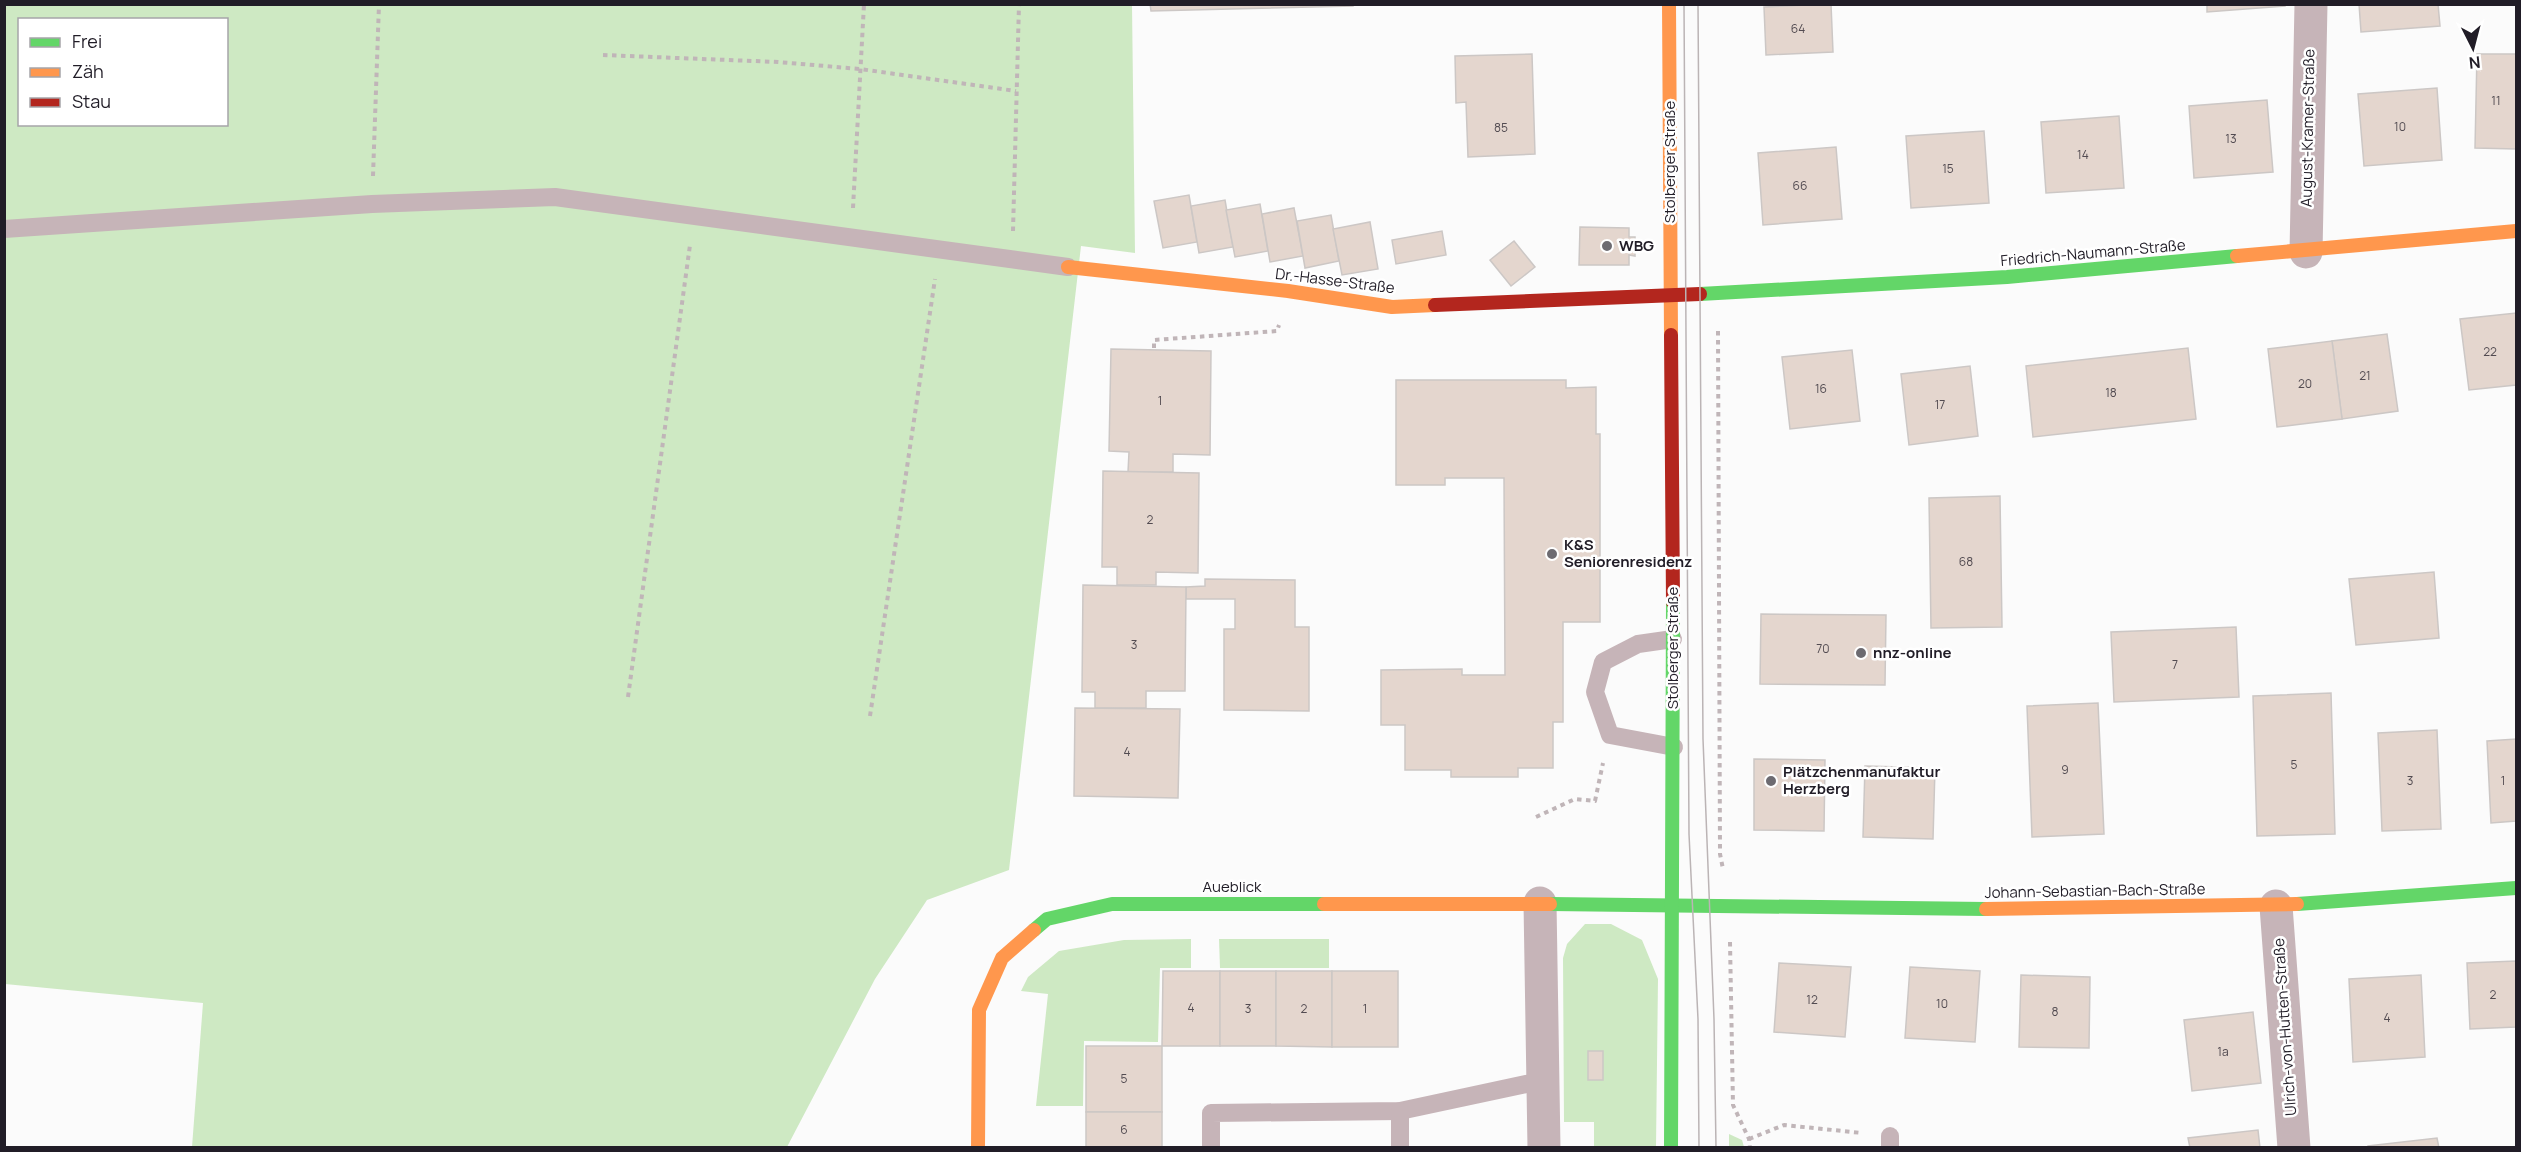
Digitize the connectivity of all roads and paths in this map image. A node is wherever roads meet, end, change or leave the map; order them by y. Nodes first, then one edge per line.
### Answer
1 (379, 4) edge
2 (864, 4) edge
3 (1019, 4) edge
4 (1669, 4) edge
5 (2311, 4) edge
6 (603, 55) dead end
7 (860, 69) junction
8 (1016, 91) junction
9 (372, 204) junction
10 (694, 215) junction
11 (4, 229) edge
12 (2517, 231) edge
13 (851, 236) junction
14 (940, 248) junction
15 (2306, 252) junction
16 (1012, 258) junction
17 (1068, 267) joint
18 (1288, 291) junction
19 (1671, 294) junction
20 (1718, 294) junction
21 (1154, 348) dead end
22 (1673, 639) junction
23 (628, 697) dead end
24 (870, 716) dead end
25 (1610, 735) junction
26 (1674, 747) junction
27 (1536, 817) dead end
28 (2517, 888) edge
29 (1540, 903) junction
30 (1672, 904) junction
31 (1729, 905) junction
32 (2276, 906) junction
33 (1545, 1080) junction
34 (1400, 1111) junction
35 (1749, 1139) junction
36 (1890, 1142) edge
37 (978, 1148) edge
38 (1211, 1148) edge
39 (1400, 1148) edge
40 (1545, 1148) edge
41 (1671, 1148) edge
42 (1750, 1148) edge
43 (2294, 1148) edge

1 - 9 path
2 - 7 path
3 - 8 path
4 - 19 street, Stolberger Straße
5 - 15 street, August-Kramer-Straße
6 - 7 path
7 - 8 path
7 - 13 path
8 - 16 path
9 - 10 lane
9 - 11 lane
10 - 13 lane
10 - 23 path
12 - 15 street, Friedrich-Naumann-Straße
13 - 14 lane
14 - 16 lane
14 - 24 path
15 - 20 street, Friedrich-Naumann-Straße
16 - 17 lane
17 - 18 street, Dr.-Hasse-Straße
18 - 19 street, Dr.-Hasse-Straße
18 - 21 path
19 - 20 street, Friedrich-Naumann-Straße
19 - 22 street, Stolberger Straße
20 - 31 path
22 - 25 lane
22 - 26 street, Stolberger Straße
25 - 26 lane
25 - 27 path
26 - 30 street, Stolberger Straße
28 - 32 street, Johann-Sebastian-Bach-Straße
29 - 30 street, Aueblick
29 - 33 street
29 - 37 street, Aueblick
30 - 31 street, Johann-Sebastian-Bach-Straße
30 - 41 street, Stolberger Straße
31 - 32 street, Johann-Sebastian-Bach-Straße
31 - 35 path
32 - 43 street, Ulrich-von-Hutten-Straße
33 - 34 lane
33 - 40 street
34 - 38 lane
34 - 39 lane
35 - 36 path
35 - 42 path

